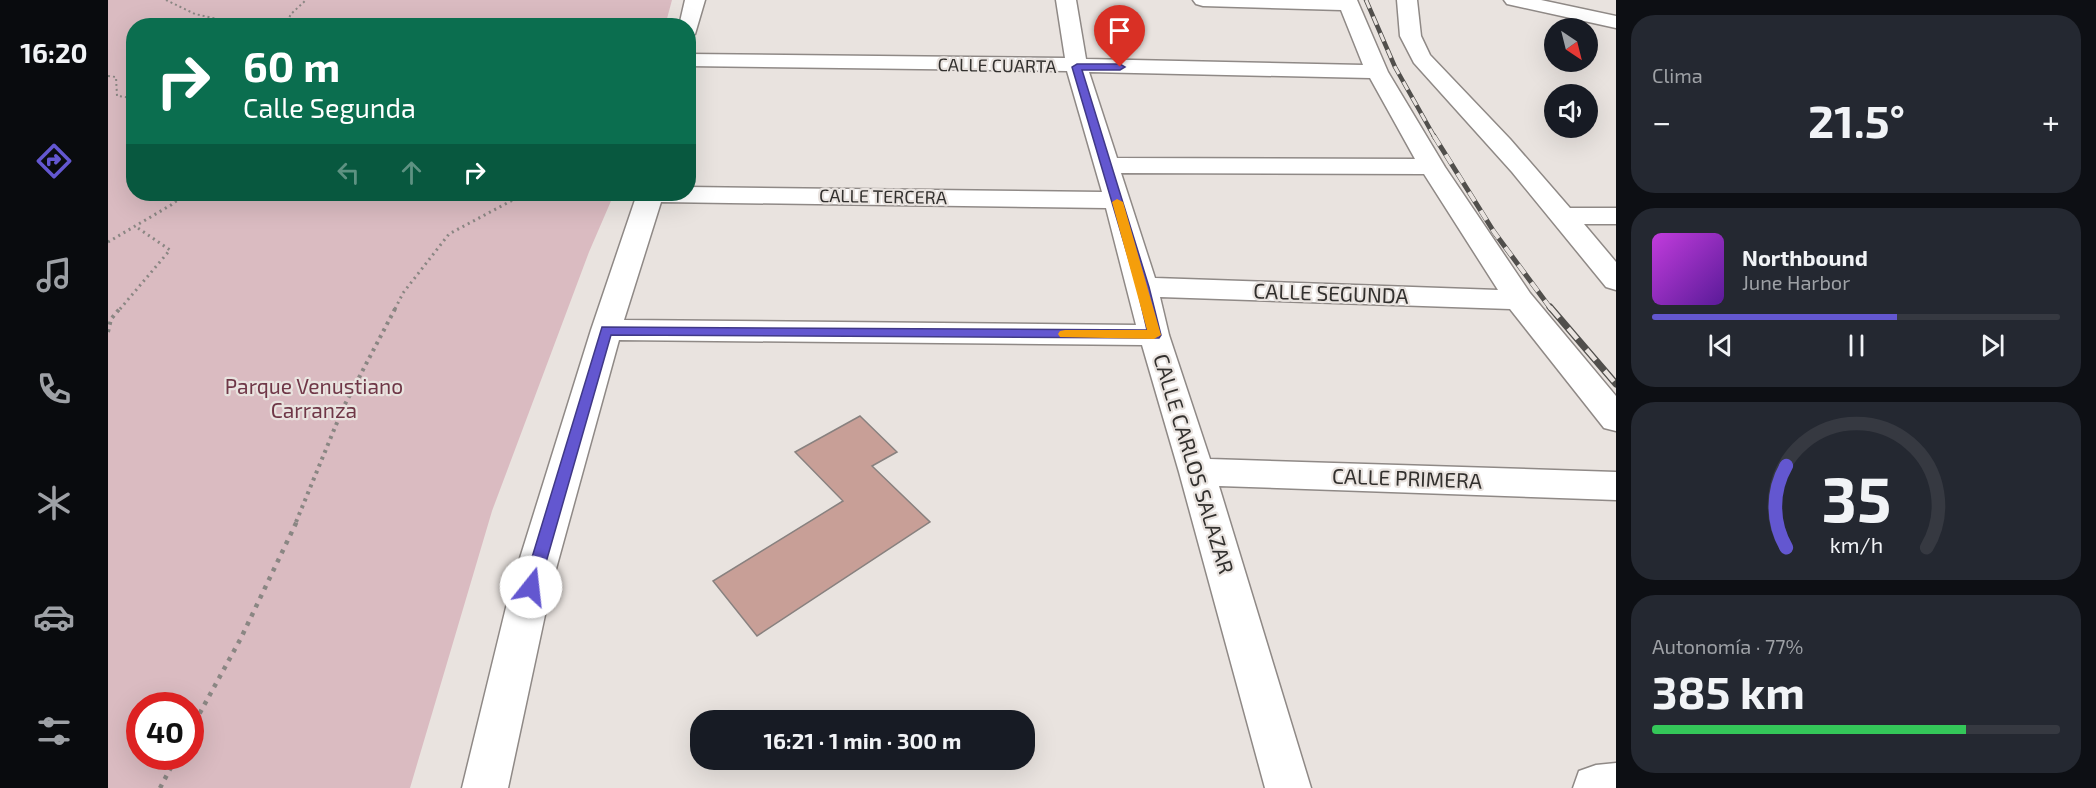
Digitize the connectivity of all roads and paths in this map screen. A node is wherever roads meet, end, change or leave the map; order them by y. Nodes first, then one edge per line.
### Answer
1 (166, 0) edge
2 (306, 0) edge
3 (695, 0) edge
4 (1066, 0) edge
5 (1203, 0) edge
6 (1407, 0) edge
7 (1514, 0) edge
8 (1556, 0) edge
9 (1348, 2) edge
10 (1575, 13) junction
11 (210, 18) edge
12 (289, 18) edge
13 (691, 18) edge
14 (1616, 22) edge
15 (696, 60) edge
16 (1077, 67) junction
17 (1377, 72) junction
18 (108, 76) edge
19 (126, 97) edge
20 (1106, 165) junction
21 (1432, 167) junction
22 (696, 195) edge
23 (1117, 200) junction
24 (176, 201) edge
25 (511, 201) edge
26 (648, 201) edge
27 (1564, 216) junction
28 (1616, 216) edge
29 (135, 226) junction
30 (108, 242) edge
31 (1616, 281) edge
32 (1143, 287) junction
33 (1519, 300) junction
34 (606, 330) junction
35 (108, 332) edge
36 (1154, 335) junction
37 (1616, 419) edge
38 (1197, 472) junction
39 (1616, 486) edge
40 (204, 705) edge
41 (170, 770) edge
42 (1616, 786) edge
43 (160, 788) edge
44 (485, 788) edge
45 (1288, 788) edge
46 (1596, 788) edge

1 - 11 path
2 - 12 path
3 - 13 street
4 - 16 street, CALLE CARLOS SALAZAR
5 - 9 street
6 - 27 street
7 - 10 street
8 - 10 street
9 - 17 street
10 - 14 street
15 - 16 street, CALLE CUARTA
16 - 17 street, CALLE CUARTA
16 - 20 street, CALLE CARLOS SALAZAR
17 - 21 street
18 - 19 path
20 - 21 street
20 - 23 street, CALLE CARLOS SALAZAR
21 - 33 street
22 - 23 street, CALLE TERCERA
23 - 32 street, CALLE CARLOS SALAZAR
24 - 29 path
25 - 40 path
26 - 34 street
27 - 28 street
27 - 31 street
29 - 30 path
29 - 35 path
32 - 33 street, CALLE SEGUNDA
32 - 36 street, CALLE CARLOS SALAZAR
33 - 37 street
34 - 36 street
34 - 44 street
36 - 38 street, CALLE CARLOS SALAZAR
38 - 39 street, CALLE PRIMERA
38 - 45 street, CALLE CARLOS SALAZAR
41 - 43 path
42 - 46 street

